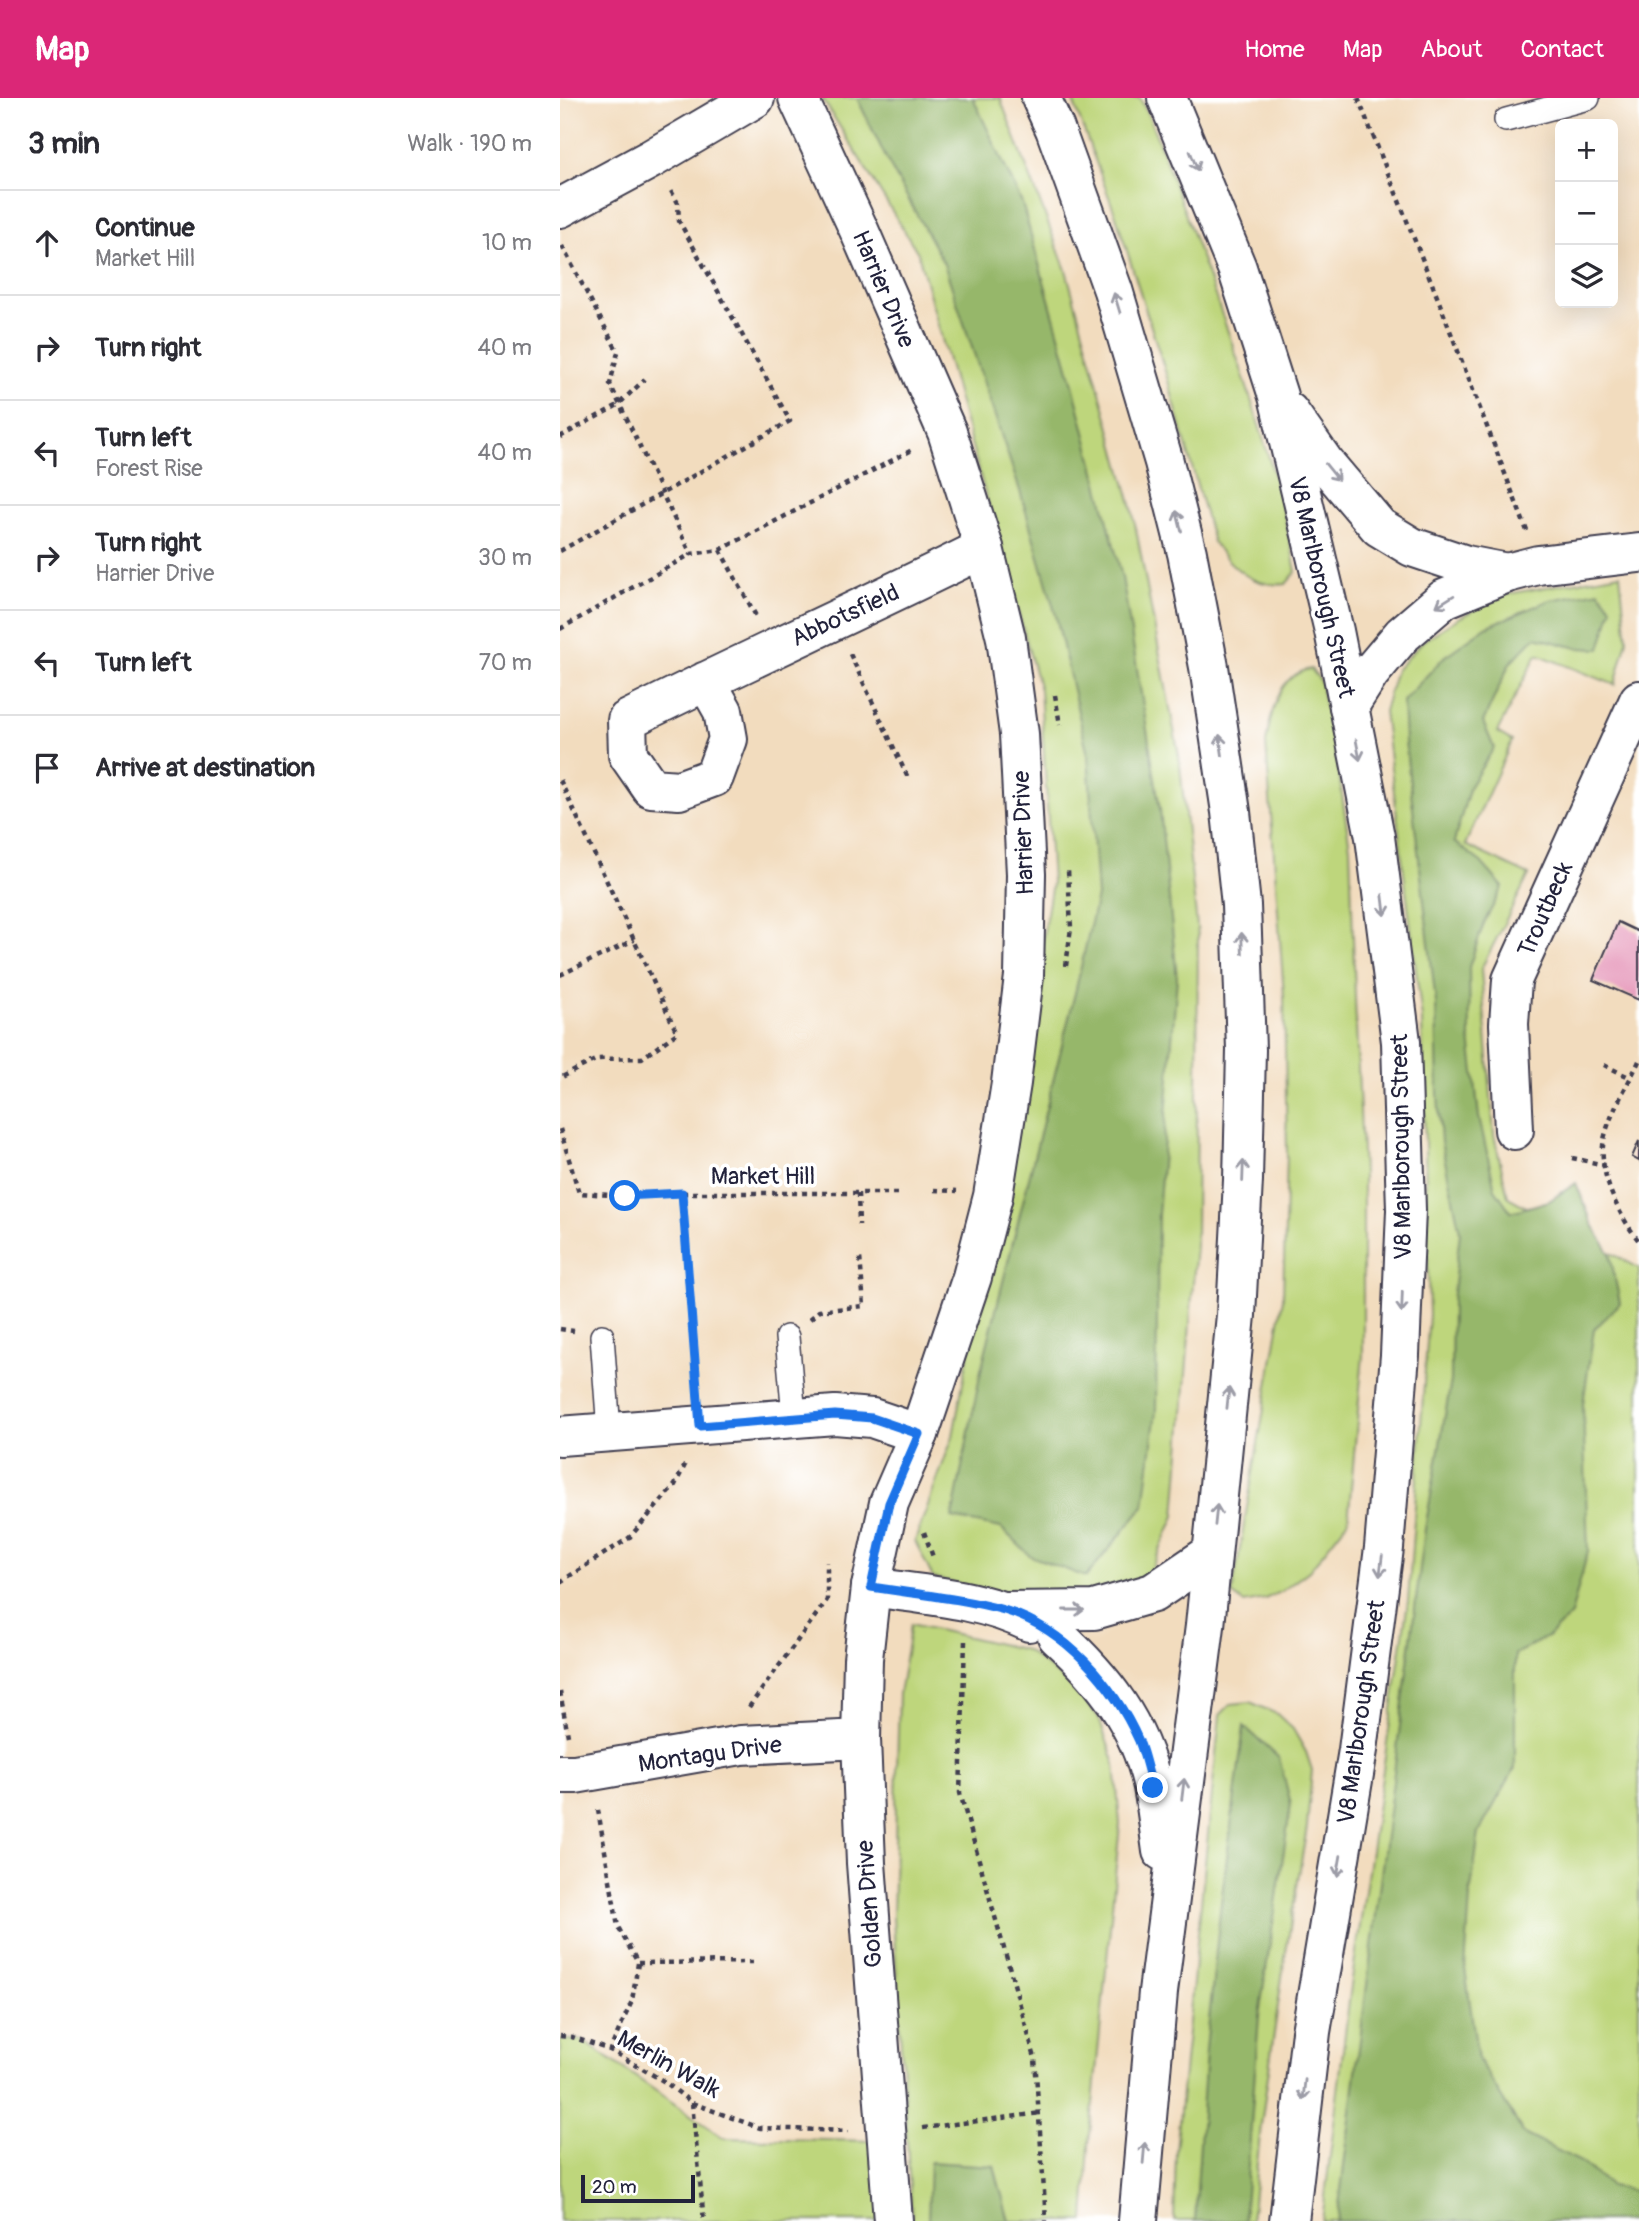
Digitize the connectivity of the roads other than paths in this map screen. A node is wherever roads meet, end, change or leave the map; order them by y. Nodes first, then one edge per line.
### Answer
1 (755, 98) edge
2 (798, 98) edge
3 (1041, 98) edge
4 (1167, 98) edge
5 (1588, 98) edge
6 (1506, 120) dead end
7 (560, 208) edge
8 (1278, 396) junction
9 (984, 548) junction
10 (1639, 553) edge
11 (1522, 569) junction
12 (706, 681) dead end
13 (1639, 701) edge
14 (1349, 706) junction
15 (1514, 1130) dead end
16 (602, 1336) dead end
17 (788, 1337) road end
18 (794, 1416) junction
19 (609, 1432) junction
20 (919, 1434) junction
21 (560, 1436) edge
22 (1212, 1553) junction
23 (871, 1587) junction
24 (1006, 1611) junction
25 (861, 1739) junction
26 (568, 1774) edge
27 (1169, 1905) junction
28 (893, 2221) edge
29 (1138, 2221) edge
30 (1289, 2221) edge

1 - 7 main road
2 - 9 main road, Harrier Drive
22 -> 3 main road
4 -> 8 main road, V8 Marlborough Street
5 - 6 lane
8 -> 11 main road
8 - 14 main road, V8 Marlborough Street
9 - 12 main road, Abbotsfield
9 - 20 main road, Harrier Drive
10 - 11 main road
11 -> 14 main road
13 - 15 main road, Troutbeck
14 -> 30 main road, V8 Marlborough Street
16 - 19 lane
17 - 18 lane
18 - 19 main road
18 - 20 main road
19 - 21 main road
20 - 23 main road, Harrier Drive
24 -> 22 main road
27 -> 22 main road
23 - 24 main road
23 - 25 main road, Golden Drive
24 - 27 main road
25 - 26 main road, Montagu Drive
25 - 28 main road, Golden Drive
29 -> 27 main road

